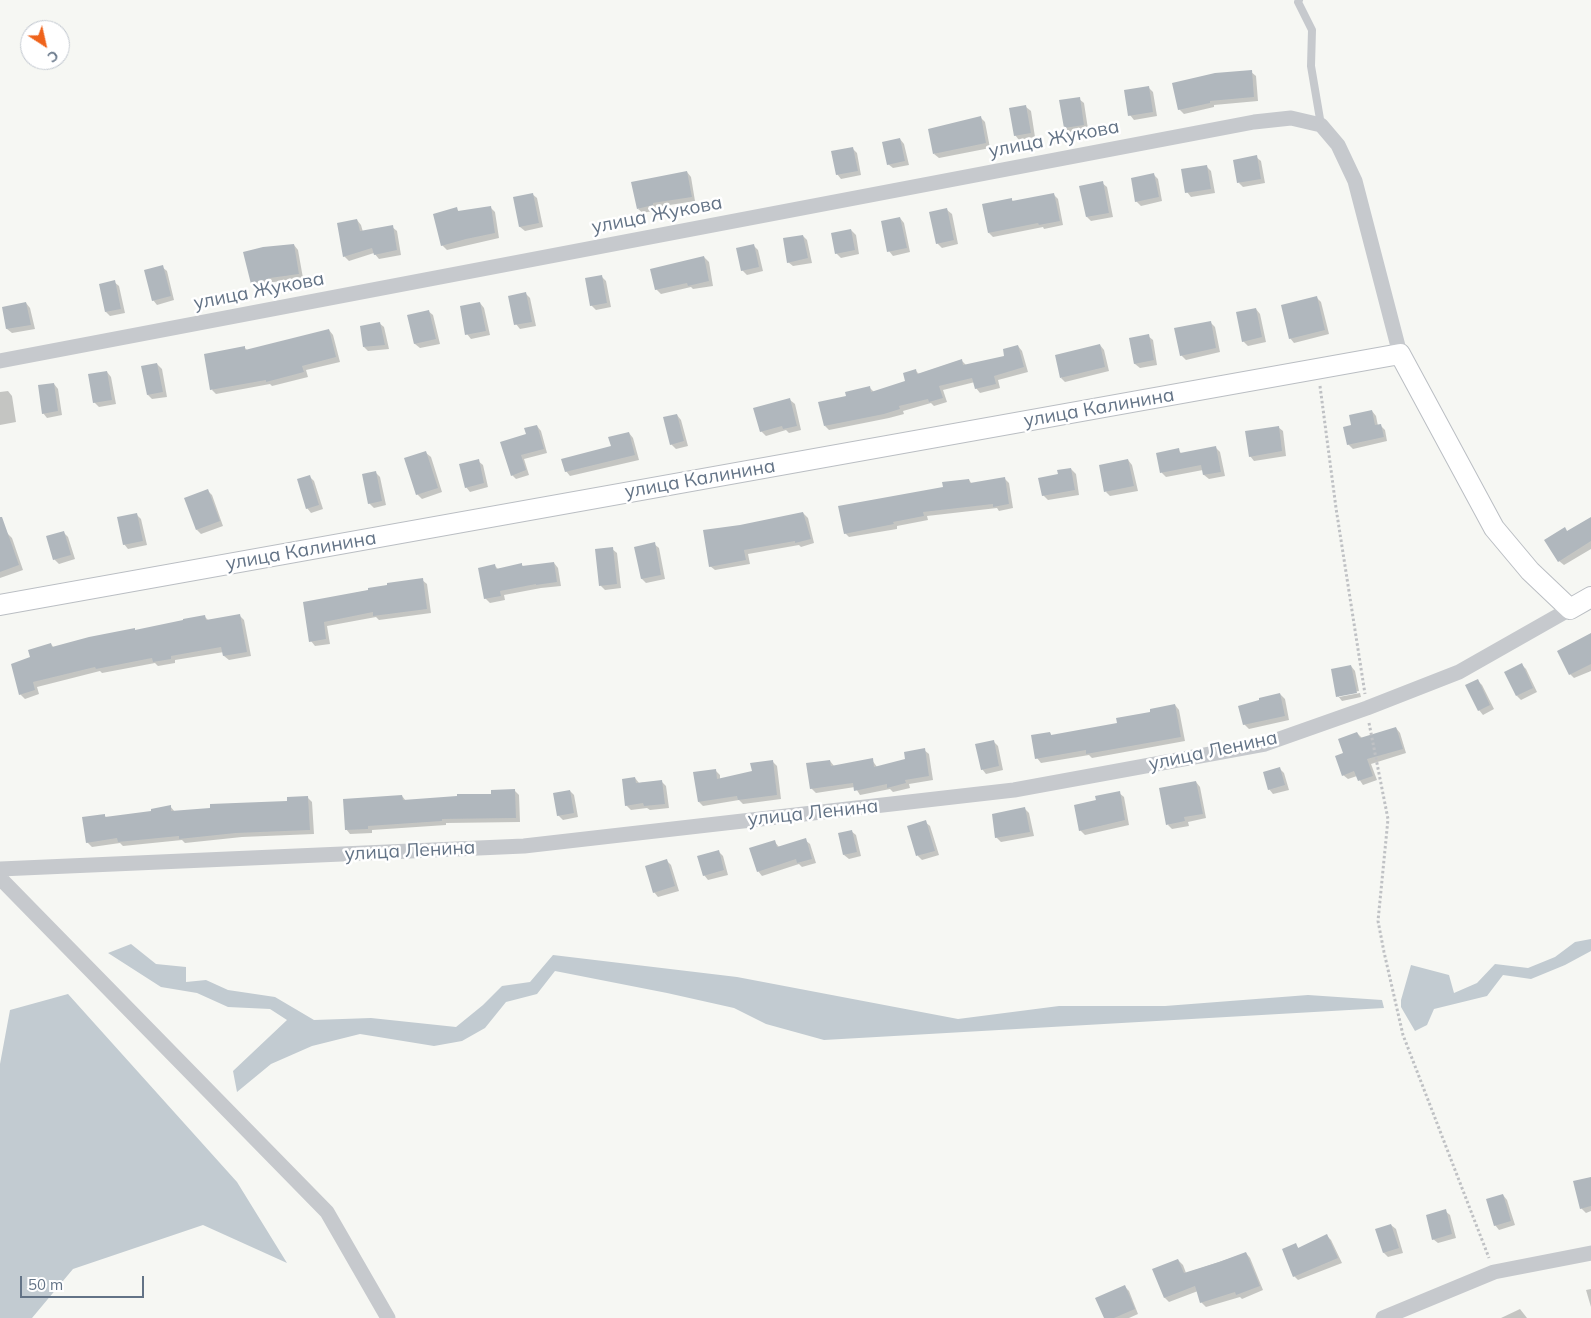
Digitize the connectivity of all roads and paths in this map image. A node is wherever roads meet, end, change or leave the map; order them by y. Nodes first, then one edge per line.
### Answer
1 (1299, 0) edge
2 (1321, 125) junction
3 (1400, 354) junction
4 (0, 361) edge
5 (1317, 368) junction
6 (1591, 597) edge
7 (0, 605) edge
8 (1570, 609) junction
9 (1367, 708) junction
10 (0, 869) edge
11 (0, 878) edge
12 (1591, 1253) edge
13 (1494, 1272) junction
14 (388, 1318) edge
15 (1383, 1318) edge

1 - 2 lane
2 - 3 street
2 - 4 street, улица Жукова
3 - 5 street, улица Калинина
3 - 8 street
5 - 7 street, улица Калинина
5 - 9 path
6 - 8 street, улица Ленина
8 - 9 street, улица Ленина
9 - 10 street, улица Ленина
9 - 13 path
11 - 14 street
12 - 13 street
13 - 15 street

